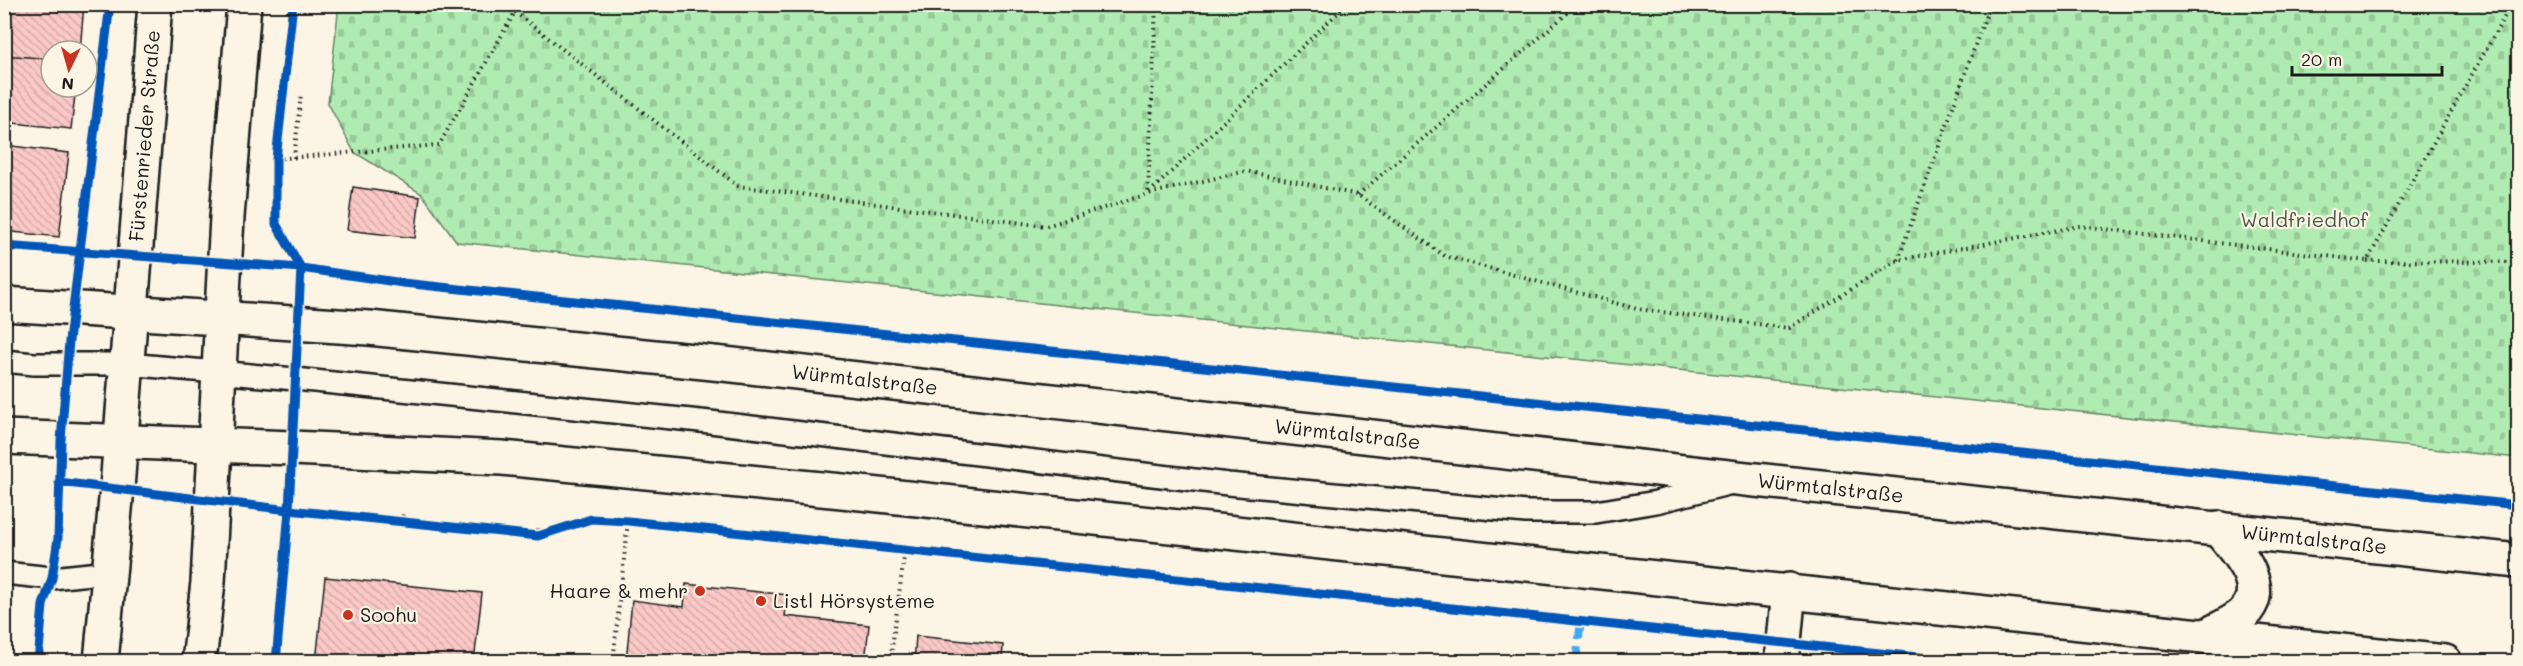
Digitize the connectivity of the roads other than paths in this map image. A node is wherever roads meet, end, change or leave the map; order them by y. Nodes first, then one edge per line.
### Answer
1 (155, 4) edge
2 (244, 4) edge
3 (4, 304) edge
4 (132, 313) junction
5 (222, 318) junction
6 (4, 361) edge
7 (127, 364) junction
8 (219, 372) junction
9 (4, 437) edge
10 (121, 442) junction
11 (215, 445) junction
12 (1746, 479) junction
13 (2218, 528) junction
14 (2518, 561) edge
15 (110, 572) junction
16 (4, 573) edge
17 (1789, 590) junction
18 (2206, 636) junction
19 (101, 662) edge
20 (199, 662) edge
21 (1782, 662) edge
22 (2445, 662) edge

1 - 4 main road, Fürstenrieder Straße
2 - 5 main road
3 - 4 main road, Würmtalstraße
4 - 5 main road, Würmtalstraße
4 - 7 main road, Fürstenrieder Straße
5 - 8 main road
5 - 12 main road, Würmtalstraße
6 - 7 lane
7 - 8 lane
7 - 10 main road, Fürstenrieder Straße
8 - 11 main road
8 - 12 lane
9 - 10 main road
10 - 11 main road
10 - 15 main road, Fürstenrieder Straße
11 - 17 main road
11 - 20 main road
12 - 13 main road, Würmtalstraße
13 - 14 main road, Würmtalstraße
13 - 18 main road
15 - 16 lane
15 - 19 main road, Fürstenrieder Straße
17 - 18 main road
17 - 21 main road
18 - 22 main road

